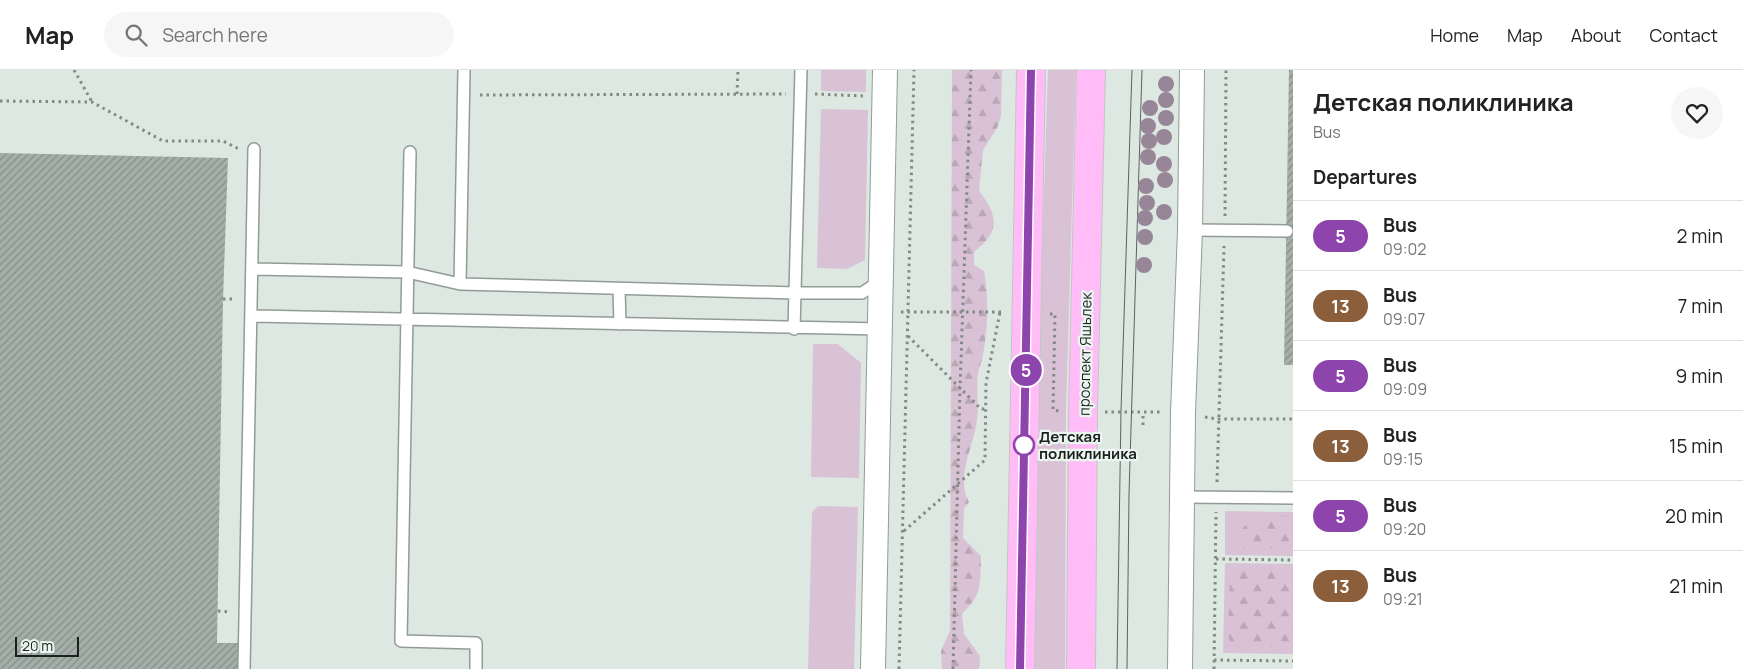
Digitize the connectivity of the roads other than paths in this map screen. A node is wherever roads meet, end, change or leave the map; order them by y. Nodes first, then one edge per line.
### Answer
1 (464, 70) edge
2 (801, 70) edge
3 (885, 70) edge
4 (1032, 70) edge
5 (1091, 70) edge
6 (1192, 70) edge
7 (254, 149) road end
8 (410, 152) dead end
9 (1190, 230) junction
10 (1287, 231) dead end
11 (252, 269) junction
12 (407, 272) junction
13 (881, 280) junction
14 (460, 284) junction
15 (619, 289) junction
16 (795, 293) junction
17 (251, 316) junction
18 (406, 320) junction
19 (886, 321) junction
20 (620, 324) junction
21 (794, 328) junction
22 (1183, 497) junction
23 (1293, 498) edge
24 (1016, 665) edge
25 (244, 669) edge
26 (476, 669) edge
27 (873, 669) edge
28 (1081, 669) edge
29 (1180, 669) edge

1 - 14 lane
2 - 16 lane
3 - 13 street
4 - 24 main road
5 - 28 main road, проспект Яшьлек
6 - 9 street
7 - 11 lane
8 - 12 lane
9 - 10 lane
9 - 22 street
11 - 12 lane
11 - 17 lane
12 - 14 lane
12 - 18 lane
13 - 16 lane
13 - 19 street
14 - 15 lane
15 - 16 lane
15 - 20 lane
16 - 21 lane
17 - 18 lane
17 - 25 lane
18 - 20 lane
18 - 26 lane
19 - 21 lane
19 - 27 street
20 - 21 lane
22 - 23 lane
22 - 29 street

